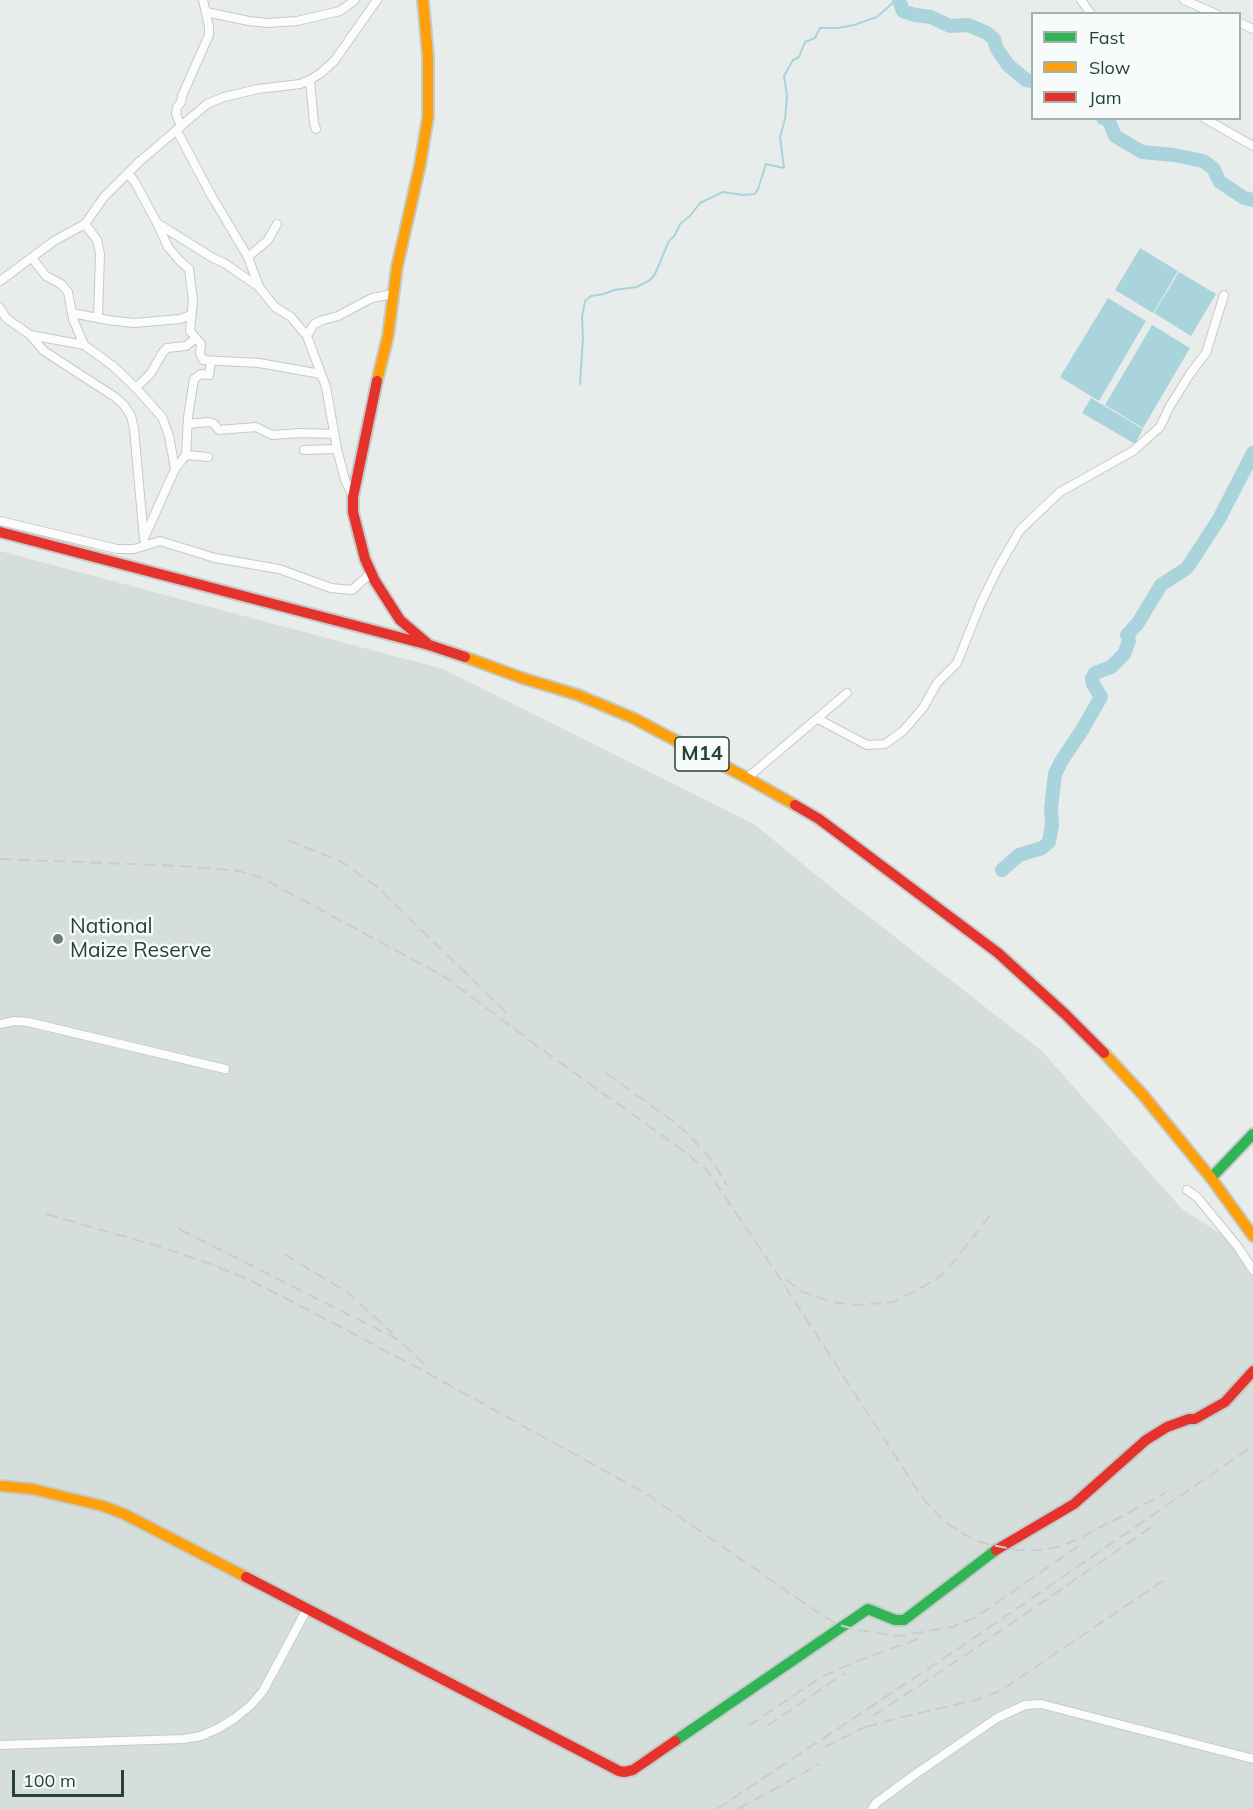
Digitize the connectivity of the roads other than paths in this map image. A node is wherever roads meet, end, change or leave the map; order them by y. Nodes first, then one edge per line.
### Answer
1 (203, 0) edge
2 (355, 0) edge
3 (377, 0) edge
4 (423, 0) edge
5 (1184, 0) edge
6 (206, 12) junction
7 (1211, 12) edge
8 (310, 80) junction
9 (1208, 120) edge
10 (179, 128) junction
11 (316, 129) dead end
12 (1253, 146) edge
13 (126, 175) junction
14 (157, 223) junction
15 (85, 224) junction
16 (277, 224) dead end
17 (248, 257) junction
18 (32, 258) junction
19 (0, 281) edge
20 (259, 287) junction
21 (393, 294) junction
22 (1224, 295) dead end
23 (0, 308) edge
24 (72, 313) junction
25 (191, 315) junction
26 (98, 318) junction
27 (30, 335) junction
28 (307, 336) junction
29 (196, 338) junction
30 (84, 345) junction
31 (211, 361) junction
32 (321, 374) junction
33 (136, 388) junction
34 (188, 424) junction
35 (334, 434) junction
36 (337, 449) junction
37 (304, 450) dead end
38 (186, 454) junction
39 (208, 457) dead end
40 (175, 469) junction
41 (353, 497) junction
42 (0, 520) edge
43 (0, 532) edge
44 (144, 539) junction
45 (134, 549) junction
46 (119, 563) junction
47 (371, 573) junction
48 (429, 645) junction
49 (848, 693) dead end
50 (818, 719) junction
51 (747, 778) junction
52 (0, 1024) edge
53 (225, 1069) dead end
54 (1253, 1134) edge
55 (1211, 1178) junction
56 (1187, 1190) dead end
57 (1253, 1236) edge
58 (1253, 1270) edge
59 (1253, 1371) edge
60 (0, 1486) edge
61 (307, 1609) junction
62 (0, 1745) edge
63 (1253, 1758) edge
64 (872, 1809) edge

1 - 6 street
2 - 6 street
3 - 8 street
4 - 21 main road
5 - 7 street
6 - 10 street
8 - 10 street
8 - 11 street
9 - 12 street
10 - 13 street
10 - 17 street
13 - 14 street
13 - 15 street
14 - 20 street
14 - 25 street
15 - 18 street
15 - 26 street
16 - 17 street
17 - 20 street
18 - 19 street
18 - 24 street
20 - 28 street
21 - 28 street
21 - 41 main road
22 - 50 street
23 - 27 street
24 - 26 street
24 - 30 street
25 - 26 street
25 - 29 street
27 - 30 street
27 - 44 street
28 - 32 street
29 - 31 street
29 - 33 street
30 - 33 street
31 - 32 street
31 - 34 street
32 - 35 street
33 - 40 street
34 - 35 street
34 - 38 street
35 - 36 street
36 - 37 street
36 - 41 street
38 - 39 street
38 - 40 street
40 - 44 street
41 - 47 main road
42 - 45 street
43 - 46 main road, M14
44 - 45 street
45 - 46 street
45 - 47 street
46 - 48 main road, M14
47 - 48 main road
48 - 51 main road, M14
49 - 50 street
50 - 51 street
51 - 55 main road, M14
52 - 53 street
54 - 55 main road
55 - 57 main road, M14
56 - 58 street
59 - 61 main road
60 - 61 main road
61 - 62 street
63 - 64 street

